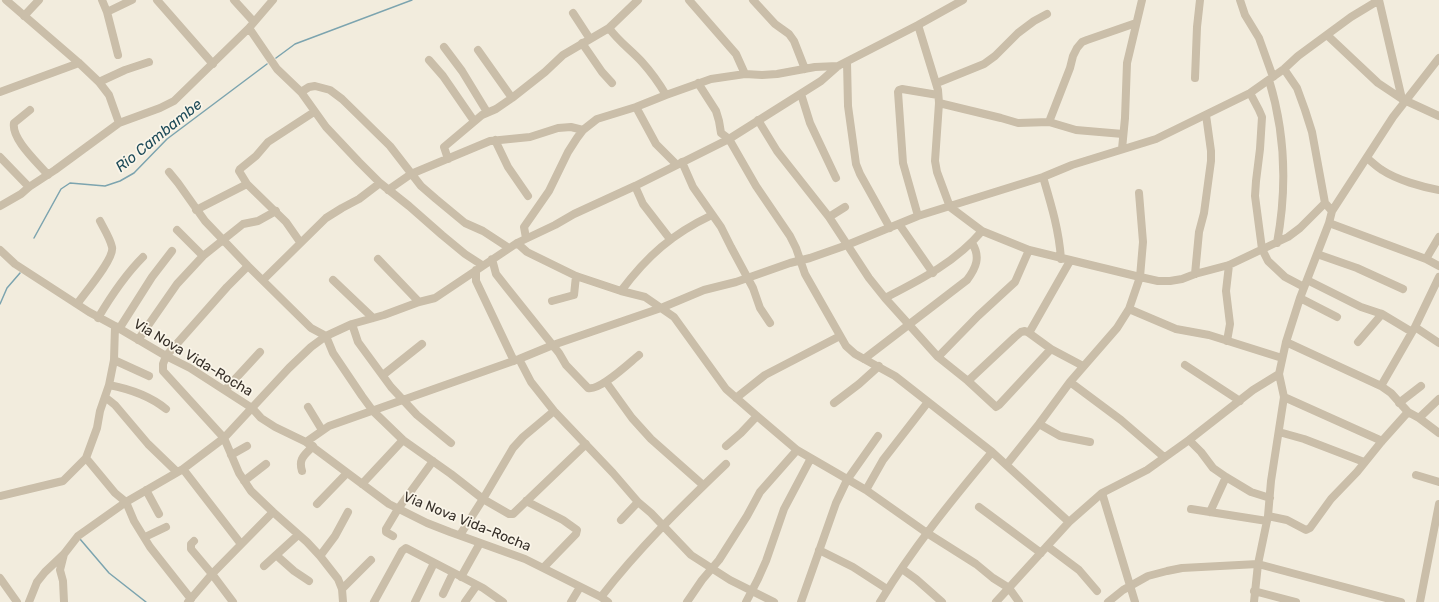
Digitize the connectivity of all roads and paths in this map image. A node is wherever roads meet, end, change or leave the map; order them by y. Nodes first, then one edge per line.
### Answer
1 (6, 0) edge
2 (39, 0) edge
3 (102, 0) edge
4 (132, 0) edge
5 (157, 0) edge
6 (234, 0) edge
7 (273, 0) edge
8 (638, 0) edge
9 (689, 0) edge
10 (753, 0) edge
11 (963, 0) edge
12 (1142, 0) edge
13 (1200, 0) edge
14 (1240, 0) edge
15 (1379, 0) edge
16 (950, 2) edge
17 (107, 12) junction
18 (573, 13) dead end
19 (1047, 14) dead end
20 (24, 16) junction
21 (1136, 23) junction
22 (252, 25) junction
23 (918, 26) junction
24 (609, 28) junction
25 (1327, 35) junction
26 (586, 41) junction
27 (444, 47) dead end
28 (478, 50) dead end
29 (118, 55) dead end
30 (1439, 58) edge
31 (429, 60) dead end
32 (149, 62) dead end
33 (847, 62) junction
34 (79, 63) junction
35 (213, 64) junction
36 (838, 66) junction
37 (805, 69) junction
38 (1284, 69) junction
39 (745, 74) junction
40 (1196, 78) dead end
41 (1271, 79) junction
42 (99, 82) junction
43 (612, 83) dead end
44 (698, 83) junction
45 (937, 83) junction
46 (0, 92) edge
47 (301, 92) junction
48 (1250, 92) junction
49 (801, 94) junction
50 (666, 95) junction
51 (512, 98) junction
52 (939, 98) junction
53 (1403, 100) junction
54 (636, 107) junction
55 (30, 110) dead end
56 (314, 112) junction
57 (487, 112) junction
58 (1206, 115) junction
59 (1439, 116) edge
60 (758, 120) junction
61 (474, 121) junction
62 (1049, 122) junction
63 (119, 123) junction
64 (583, 130) junction
65 (1123, 134) junction
66 (728, 139) junction
67 (495, 140) junction
68 (1122, 149) junction
69 (0, 157) edge
70 (1367, 158) junction
71 (448, 159) junction
72 (679, 164) junction
73 (168, 172) dead end
74 (411, 174) junction
75 (48, 175) junction
76 (1043, 177) junction
77 (836, 178) dead end
78 (247, 184) junction
79 (380, 184) junction
80 (635, 186) junction
81 (29, 187) junction
82 (388, 190) junction
83 (1439, 190) edge
84 (1139, 193) dead end
85 (528, 196) dead end
86 (1325, 203) junction
87 (0, 206) edge
88 (950, 206) junction
89 (845, 207) dead end
90 (196, 210) junction
91 (276, 211) junction
92 (1332, 211) junction
93 (712, 215) junction
94 (918, 216) junction
95 (829, 217) junction
96 (100, 221) dead end
97 (1329, 223) junction
98 (899, 224) junction
99 (890, 228) junction
100 (177, 230) dead end
101 (982, 231) junction
102 (1439, 237) edge
103 (526, 238) junction
104 (670, 239) junction
105 (222, 240) junction
106 (300, 242) junction
107 (517, 243) junction
108 (972, 243) junction
109 (1277, 243) junction
110 (847, 245) junction
111 (509, 248) junction
112 (1262, 249) junction
113 (0, 250) edge
114 (1029, 250) junction
115 (172, 251) dead end
116 (1317, 254) junction
117 (203, 256) junction
118 (143, 257) dead end
119 (378, 259) dead end
120 (492, 259) junction
121 (1061, 259) junction
122 (1426, 259) junction
123 (800, 260) junction
124 (1070, 261) junction
125 (1229, 265) junction
126 (248, 266) junction
127 (1439, 266) edge
128 (479, 267) junction
129 (933, 273) junction
130 (1195, 274) junction
131 (576, 276) junction
132 (1140, 277) junction
133 (1439, 277) edge
134 (748, 278) junction
135 (263, 280) junction
136 (333, 280) dead end
137 (1305, 283) junction
138 (1403, 289) dead end
139 (621, 291) junction
140 (884, 298) junction
141 (1300, 298) junction
142 (552, 301) dead end
143 (419, 302) junction
144 (76, 304) junction
145 (661, 308) junction
146 (1129, 310) junction
147 (1382, 314) junction
148 (1337, 317) dead end
149 (98, 318) junction
150 (373, 318) junction
151 (770, 323) dead end
152 (352, 324) junction
153 (908, 325) junction
154 (117, 328) junction
155 (1414, 330) junction
156 (1029, 333) junction
157 (326, 336) junction
158 (840, 336) junction
159 (138, 340) junction
160 (1227, 341) junction
161 (1286, 342) junction
162 (1358, 342) dead end
163 (1439, 343) edge
164 (422, 344) dead end
165 (553, 345) junction
166 (1051, 349) junction
167 (260, 352) dead end
168 (639, 355) dead end
169 (166, 356) junction
170 (938, 357) junction
171 (1282, 358) junction
172 (864, 359) junction
173 (114, 360) junction
174 (516, 360) junction
175 (1185, 365) dead end
176 (878, 366) junction
177 (1083, 366) junction
178 (1279, 374) junction
179 (383, 375) junction
180 (149, 376) dead end
181 (968, 381) junction
182 (606, 382) junction
183 (1070, 382) junction
184 (110, 385) junction
185 (1381, 386) junction
186 (1421, 386) dead end
187 (225, 390) junction
188 (105, 397) junction
189 (736, 398) junction
190 (1284, 398) junction
191 (1439, 399) edge
192 (403, 401) junction
193 (1240, 401) junction
194 (928, 402) junction
195 (834, 403) dead end
196 (1399, 403) junction
197 (308, 407) dead end
198 (252, 408) junction
199 (166, 409) dead end
200 (373, 411) junction
201 (554, 411) junction
202 (1408, 412) junction
203 (757, 416) junction
204 (1419, 418) junction
205 (1039, 424) junction
206 (322, 430) junction
207 (1279, 432) junction
208 (1439, 433) edge
209 (878, 436) dead end
210 (224, 438) junction
211 (403, 440) junction
212 (1189, 440) junction
213 (1382, 441) junction
214 (1090, 442) dead end
215 (451, 443) dead end
216 (309, 444) junction
217 (586, 444) junction
218 (247, 446) dead end
219 (726, 446) dead end
220 (797, 450) junction
221 (992, 452) junction
222 (231, 455) junction
223 (1164, 457) junction
224 (86, 458) junction
225 (811, 458) junction
226 (433, 461) junction
227 (1364, 462) junction
228 (266, 464) dead end
229 (726, 464) dead end
230 (1006, 464) junction
231 (180, 471) junction
232 (302, 471) dead end
233 (347, 473) junction
234 (1416, 475) dead end
235 (1226, 477) junction
236 (847, 480) junction
237 (244, 481) junction
238 (1439, 482) edge
239 (362, 484) junction
240 (703, 485) junction
241 (146, 490) junction
242 (866, 490) junction
243 (1102, 493) junction
244 (0, 496) edge
245 (1270, 498) junction
246 (483, 499) junction
247 (526, 500) junction
248 (126, 502) junction
249 (638, 502) junction
250 (317, 504) dead end
251 (1439, 504) edge
252 (979, 506) dead end
253 (398, 509) junction
254 (1191, 510) dead end
255 (272, 512) junction
256 (348, 512) dead end
257 (1210, 512) junction
258 (158, 514) dead end
259 (1267, 518) junction
260 (621, 520) dead end
261 (1069, 522) junction
262 (663, 526) junction
263 (166, 527) dead end
264 (928, 533) junction
265 (298, 534) junction
266 (460, 535) junction
267 (393, 536) dead end
268 (145, 537) junction
269 (194, 541) dead end
270 (480, 543) junction
271 (241, 544) junction
272 (1047, 546) junction
273 (819, 550) junction
274 (1041, 553) junction
275 (64, 554) junction
276 (276, 555) junction
277 (320, 556) junction
278 (371, 560) dead end
279 (434, 563) junction
280 (1258, 564) junction
281 (264, 566) dead end
282 (544, 567) junction
283 (712, 569) junction
284 (902, 569) junction
285 (453, 573) junction
286 (212, 574) junction
287 (461, 577) junction
288 (0, 578) edge
289 (309, 582) dead end
290 (477, 585) junction
291 (1131, 585) junction
292 (580, 587) junction
293 (1009, 588) junction
294 (342, 589) junction
295 (887, 589) junction
296 (752, 591) junction
297 (1097, 591) dead end
298 (1254, 591) junction
299 (443, 594) dead end
300 (601, 597) junction
301 (189, 600) edge
302 (17, 602) edge
303 (29, 602) edge
304 (64, 602) edge
305 (232, 602) edge
306 (343, 602) edge
307 (374, 602) edge
308 (415, 602) edge
309 (465, 602) edge
310 (503, 602) edge
311 (571, 602) edge
312 (608, 602) edge
313 (686, 602) edge
314 (746, 602) edge
315 (774, 602) edge
316 (801, 602) edge
317 (880, 602) edge
318 (942, 602) edge
319 (996, 602) edge
320 (1020, 602) edge
321 (1108, 602) edge
322 (1136, 602) edge
323 (1254, 602) edge
324 (1296, 602) edge
325 (1401, 602) edge
326 (1420, 602) edge

1 - 20 street
2 - 20 street
3 - 17 street
4 - 17 street
5 - 35 street
6 - 22 street
7 - 22 street
8 - 24 street
9 - 39 street
10 - 37 street
11 - 16 street
12 - 21 street
13 - 40 street
14 - 41 street
15 - 25 street
15 - 53 street
16 - 23 street
17 - 29 street
18 - 26 street
19 - 45 street
20 - 34 street
21 - 62 street
21 - 65 street
22 - 35 street
22 - 47 street
23 - 33 street
23 - 45 street
24 - 26 street
24 - 50 street
25 - 38 street
25 - 53 street
26 - 43 street
26 - 51 street
27 - 57 street
28 - 51 street
30 - 53 street
31 - 61 street
32 - 42 street
33 - 36 street
33 - 99 street
34 - 42 street
34 - 46 street
35 - 63 street
36 - 37 street
36 - 49 street
37 - 39 street
38 - 41 street
38 - 86 street
39 - 44 street
41 - 48 street
41 - 109 street
42 - 63 street
44 - 50 street
44 - 66 street
45 - 52 street
47 - 56 street
47 - 74 street
48 - 58 street
48 - 112 street
49 - 60 street
49 - 77 street
50 - 54 street
51 - 57 street
52 - 62 street
52 - 88 street
52 - 94 street
53 - 59 street
53 - 70 street
54 - 64 street
54 - 72 street
55 - 75 street
56 - 78 street
56 - 79 street
57 - 61 street
58 - 68 street
58 - 130 street
60 - 66 street
60 - 95 street
61 - 71 street
62 - 65 street
63 - 75 street
64 - 67 street
64 - 103 street
65 - 68 street
66 - 72 street
66 - 123 street
67 - 71 street
67 - 85 street
68 - 76 street
69 - 81 street
70 - 83 street
70 - 92 street
71 - 74 street
72 - 80 street
72 - 93 street
73 - 90 street
74 - 82 street
74 - 111 street
75 - 81 street
76 - 88 street
76 - 121 street
78 - 90 street
78 - 91 street
79 - 82 street
79 - 106 street
80 - 103 street
80 - 104 street
81 - 87 street
82 - 128 street
84 - 132 street
86 - 92 street
86 - 109 street
88 - 94 street
88 - 101 street
89 - 95 street
90 - 105 street
91 - 105 street
91 - 106 street
92 - 97 street
93 - 104 street
93 - 134 street
94 - 98 street
95 - 110 street
96 - 144 street
97 - 116 street
97 - 122 street
98 - 99 street
98 - 129 street
99 - 110 street
100 - 117 street
101 - 108 street
101 - 114 street
102 - 122 street
103 - 107 street
104 - 139 street
105 - 117 street
105 - 126 street
106 - 135 street
107 - 111 street
107 - 131 street
108 - 129 street
108 - 153 street
109 - 112 street
110 - 123 street
110 - 140 street
111 - 120 street
112 - 125 street
112 - 137 street
113 - 144 street, Via Nova Vida-Rocha
114 - 121 street
114 - 170 street
115 - 154 street
116 - 137 street
116 - 138 street
117 - 159 street
118 - 149 street
119 - 143 street
120 - 128 street
120 - 165 street
121 - 124 street
122 - 127 street
123 - 134 street
123 - 158 street
124 - 132 street
124 - 156 street
125 - 130 street
125 - 160 street
126 - 135 street
126 - 169 street
128 - 143 street
128 - 174 street
129 - 140 street
130 - 132 street
131 - 139 street
131 - 142 street
132 - 146 street
133 - 155 street
134 - 145 street
134 - 151 street
135 - 157 street
136 - 150 street
137 - 141 street
137 - 147 street
139 - 145 street
140 - 153 street
141 - 148 street
141 - 161 street
143 - 150 street
144 - 149 street, Via Nova Vida-Rocha
145 - 165 street
145 - 189 street
146 - 160 street
146 - 177 street
147 - 155 street
147 - 162 street
149 - 154 street, Via Nova Vida-Rocha
150 - 152 street
152 - 157 street
152 - 179 street
153 - 170 street
153 - 172 street
154 - 159 street, Via Nova Vida-Rocha
154 - 173 street
155 - 163 street
155 - 185 street
156 - 166 street
156 - 181 street
157 - 198 street
157 - 200 street
158 - 172 street
158 - 189 street
159 - 169 street, Via Nova Vida-Rocha
160 - 171 street
161 - 171 street
161 - 185 street
164 - 179 street
165 - 174 street
165 - 182 street
166 - 177 street
166 - 181 street
167 - 187 street
168 - 182 street
169 - 187 street, Via Nova Vida-Rocha
169 - 210 street
170 - 181 street
171 - 178 street
172 - 176 street
173 - 180 street
173 - 184 street
174 - 192 street
174 - 201 street
175 - 193 street
176 - 194 street
176 - 195 street
177 - 183 street
178 - 190 street
178 - 193 street
179 - 192 street
182 - 240 street
183 - 205 street
183 - 223 street
184 - 188 street
184 - 199 street
185 - 196 street
186 - 196 street
187 - 198 street, Via Nova Vida-Rocha
188 - 224 street
188 - 231 street
189 - 203 street
190 - 207 street
190 - 213 street
191 - 204 street
192 - 200 street
192 - 215 street
193 - 212 street
194 - 221 street
194 - 242 street
196 - 202 street
197 - 206 street
198 - 210 street
198 - 216 street, Via Nova Vida-Rocha
200 - 206 street
200 - 211 street
201 - 217 street
201 - 246 street
202 - 204 street
202 - 213 street
203 - 219 street
203 - 220 street
204 - 208 street
205 - 214 street
205 - 230 street
206 - 216 street
207 - 227 street
207 - 245 street
209 - 236 street
210 - 222 street
210 - 231 street
211 - 226 street
211 - 239 street
212 - 223 street
212 - 235 street
213 - 227 street
216 - 232 street
216 - 233 street, Via Nova Vida-Rocha
217 - 247 street
217 - 249 street
218 - 222 street
220 - 225 street
220 - 283 street
221 - 230 street
221 - 264 street
222 - 237 street
223 - 243 street
224 - 244 street
224 - 248 street
225 - 236 street
225 - 296 street
226 - 246 street
226 - 253 street
227 - 259 street
228 - 237 street
229 - 240 street
230 - 261 street
231 - 241 street
231 - 271 street
233 - 239 street, Via Nova Vida-Rocha
233 - 250 street
234 - 238 street
235 - 245 street
235 - 257 street
236 - 242 street
236 - 273 street
237 - 255 street
239 - 253 street, Via Nova Vida-Rocha
240 - 262 street
241 - 248 street
241 - 258 street
242 - 264 street
243 - 261 street
243 - 291 street
245 - 259 street
246 - 247 street
246 - 266 street
247 - 282 street
248 - 268 street
248 - 275 street
249 - 260 street
249 - 262 street
251 - 326 street
252 - 274 street
253 - 266 street, Via Nova Vida-Rocha
253 - 267 street
254 - 257 street
255 - 265 street
255 - 271 street
256 - 277 street
257 - 259 street
259 - 280 street
261 - 272 street
262 - 283 street
262 - 300 street
263 - 268 street
264 - 284 street
264 - 293 street
265 - 276 street
265 - 277 street
266 - 270 street, Via Nova Vida-Rocha
268 - 301 street
269 - 286 street
270 - 282 street, Via Nova Vida-Rocha
270 - 287 street
271 - 286 street
272 - 274 street
272 - 297 street
273 - 295 street
273 - 316 street
274 - 293 street
275 - 303 street
275 - 304 street
276 - 281 street
276 - 289 street
277 - 294 street
278 - 294 street
279 - 285 street
279 - 307 street
279 - 308 street
280 - 291 street
280 - 298 street
280 - 325 street
282 - 292 street, Via Nova Vida-Rocha
283 - 296 street
283 - 313 street
284 - 295 street
284 - 318 street
285 - 287 street
285 - 299 street
286 - 301 street
286 - 305 street
287 - 290 street
288 - 302 street
290 - 309 street
290 - 310 street
291 - 321 street
291 - 322 street
292 - 300 street, Via Nova Vida-Rocha
292 - 311 street
293 - 319 street
293 - 320 street
294 - 306 street
295 - 317 street
296 - 314 street
296 - 315 street
298 - 323 street
298 - 324 street
300 - 312 street, Via Nova Vida-Rocha

